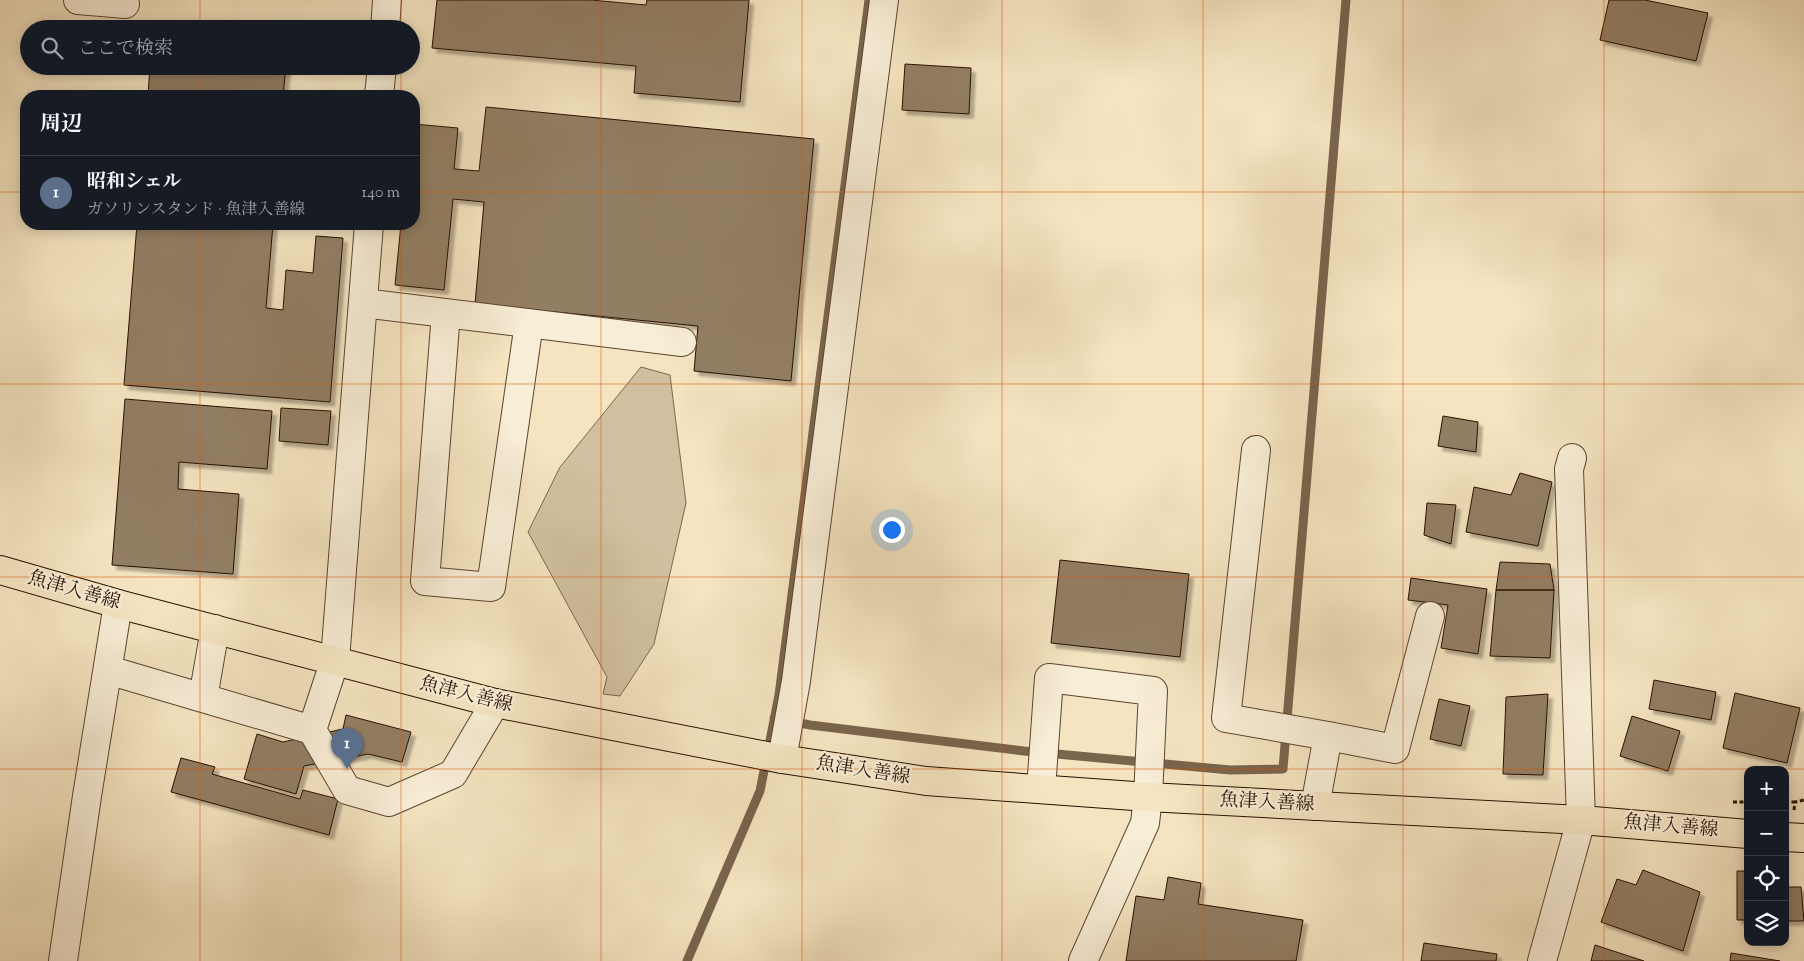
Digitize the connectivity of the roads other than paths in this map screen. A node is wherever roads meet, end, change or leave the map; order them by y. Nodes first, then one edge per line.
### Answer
1 (78, 0) edge
2 (387, 0) edge
3 (884, 0) edge
4 (125, 4) dead end
5 (386, 20) edge
6 (381, 75) edge
7 (380, 90) edge
8 (369, 230) edge
9 (363, 303) junction
10 (446, 313) junction
11 (529, 323) junction
12 (682, 342) dead end
13 (1256, 450) dead end
14 (1572, 458) dead end
15 (0, 570) edge
16 (118, 604) junction
17 (1430, 616) dead end
18 (215, 629) junction
19 (335, 660) junction
20 (108, 670) junction
21 (203, 698) junction
22 (495, 703) junction
23 (312, 730) junction
24 (1328, 736) junction
25 (782, 759) junction
26 (1041, 789) junction
27 (1148, 797) junction
28 (1316, 806) junction
29 (1581, 820) junction
30 (1744, 834) edge
31 (1789, 837) edge
32 (1804, 838) edge
33 (62, 961) edge
34 (1083, 961) edge
35 (1542, 961) edge

1 - 4 street
2 - 5 street
3 - 25 street
6 - 7 street
8 - 9 street
9 - 10 street
9 - 19 street
10 - 11 street
10 - 11 street
11 - 12 street
13 - 24 street
14 - 29 street
15 - 16 main road, 魚津入善線
16 - 18 main road, 魚津入善線
16 - 20 street
17 - 24 street
18 - 19 main road, 魚津入善線
18 - 21 street
19 - 22 main road, 魚津入善線
19 - 23 street
20 - 21 street
20 - 33 street
21 - 23 street
22 - 23 street
22 - 25 main road, 魚津入善線
24 - 28 street
25 - 26 main road, 魚津入善線
26 - 27 main road, 魚津入善線
26 - 27 street
27 - 28 main road, 魚津入善線
27 - 34 street
28 - 29 main road, 魚津入善線
29 - 30 main road, 魚津入善線
29 - 35 street
31 - 32 main road

